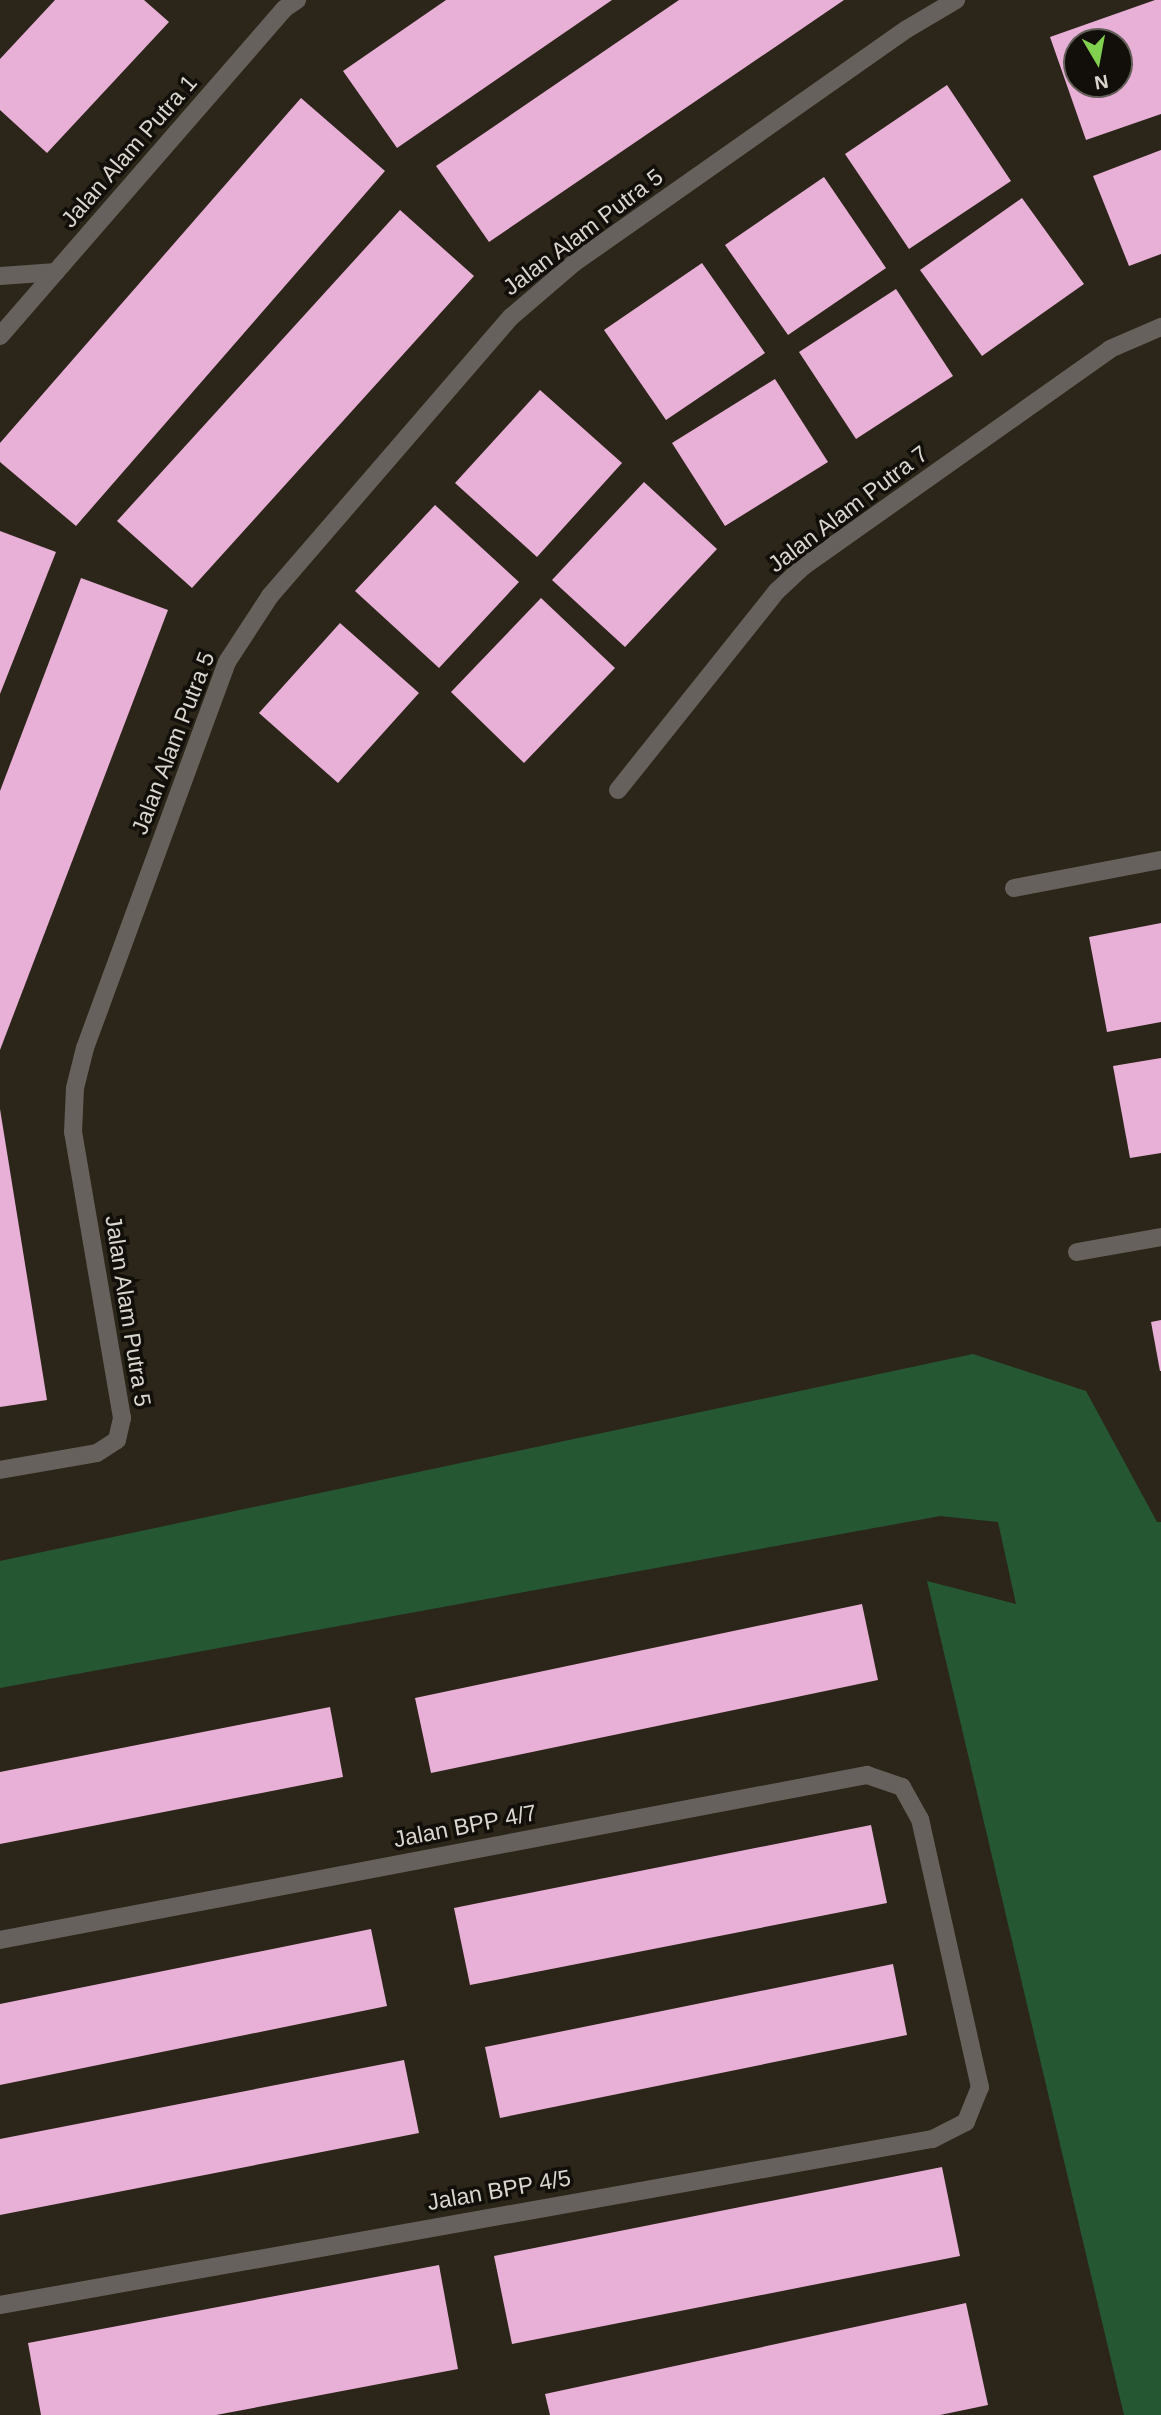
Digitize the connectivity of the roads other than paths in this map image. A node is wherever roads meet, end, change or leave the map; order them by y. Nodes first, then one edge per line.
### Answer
1 (956, 0) edge
2 (286, 3) edge
3 (56, 272) junction
4 (0, 276) edge
5 (1161, 327) edge
6 (0, 336) edge
7 (618, 790) dead end
8 (1161, 860) edge
9 (1014, 888) dead end
10 (1161, 1237) edge
11 (1077, 1252) dead end
12 (0, 1470) edge
13 (0, 1940) edge
14 (980, 2087) joint
15 (0, 2305) edge

1 - 12 street, Jalan Alam Putra 5
2 - 3 street, Jalan Alam Putra 1
3 - 4 street
3 - 6 street, Jalan Alam Putra 1
5 - 7 street, Jalan Alam Putra 7
8 - 9 street
10 - 11 street
13 - 14 street, Jalan BPP 4/7
14 - 15 street, Jalan BPP 4/5

